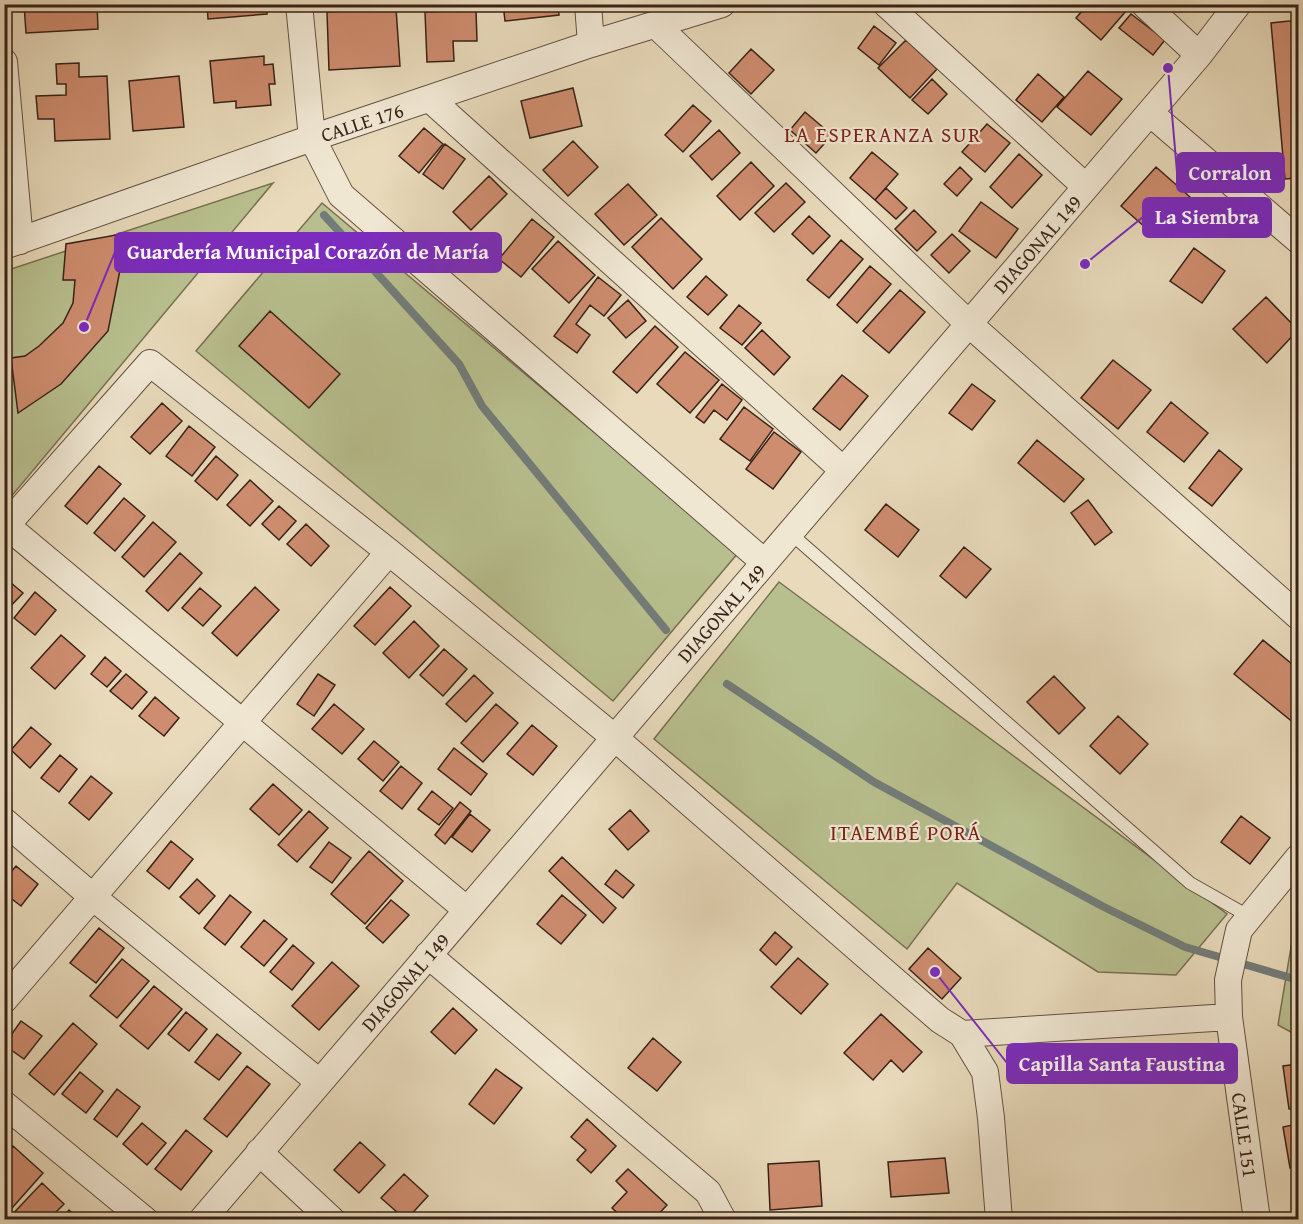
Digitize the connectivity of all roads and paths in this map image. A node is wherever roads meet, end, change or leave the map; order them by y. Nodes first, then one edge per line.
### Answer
1 (299, 4) edge
2 (588, 4) edge
3 (722, 4) edge
4 (886, 4) edge
5 (1144, 4) edge
6 (1238, 4) edge
7 (656, 25) junction
8 (591, 44) junction
9 (1199, 56) junction
10 (4, 62) edge
11 (430, 99) junction
12 (1150, 113) junction
13 (312, 138) junction
14 (1086, 187) junction
15 (1299, 240) edge
16 (12, 244) edge
17 (969, 324) junction
18 (843, 470) junction
19 (6, 527) edge
20 (790, 533) junction
21 (388, 552) junction
22 (764, 562) junction
23 (1299, 616) edge
24 (241, 722) junction
25 (615, 738) junction
26 (4, 821) edge
27 (1299, 858) edge
28 (94, 898) junction
29 (467, 910) junction
30 (1244, 923) junction
31 (428, 955) junction
32 (4, 1000) edge
33 (1229, 1017) junction
34 (962, 1034) junction
35 (319, 1082) junction
36 (4, 1104) edge
37 (259, 1152) junction
38 (145, 1220) edge
39 (202, 1220) edge
40 (332, 1220) edge
41 (723, 1220) edge
42 (999, 1220) edge
43 (1257, 1220) edge

1 - 13 street
2 - 8 street
3 - 7 street, CALLE 176
4 - 14 street
5 - 9 street
6 - 9 street, DIAGONAL 149
7 - 8 street, CALLE 176
7 - 17 street
8 - 11 street, CALLE 176
9 - 12 street, DIAGONAL 149
10 - 16 street
11 - 13 street, CALLE 176
11 - 18 street
12 - 14 street, DIAGONAL 149
12 - 15 street
13 - 16 street, CALLE 176
13 - 22 street
14 - 17 street, DIAGONAL 149
17 - 18 street, DIAGONAL 149
17 - 23 street
18 - 20 street, DIAGONAL 149
19 - 21 street
19 - 24 street
20 - 22 street, DIAGONAL 149
20 - 30 lane
21 - 24 street
21 - 25 street
22 - 25 street, DIAGONAL 149
24 - 28 street
24 - 29 street
25 - 29 street, DIAGONAL 149
25 - 34 street
26 - 28 street
27 - 30 street, CALLE 151
28 - 32 street
28 - 35 street
29 - 31 street, DIAGONAL 149
30 - 33 street, CALLE 151
31 - 35 street, DIAGONAL 149
31 - 41 street
33 - 34 street
33 - 43 street, CALLE 151
34 - 42 street
35 - 37 street, DIAGONAL 149
36 - 38 street
37 - 39 street, DIAGONAL 149
37 - 40 street

